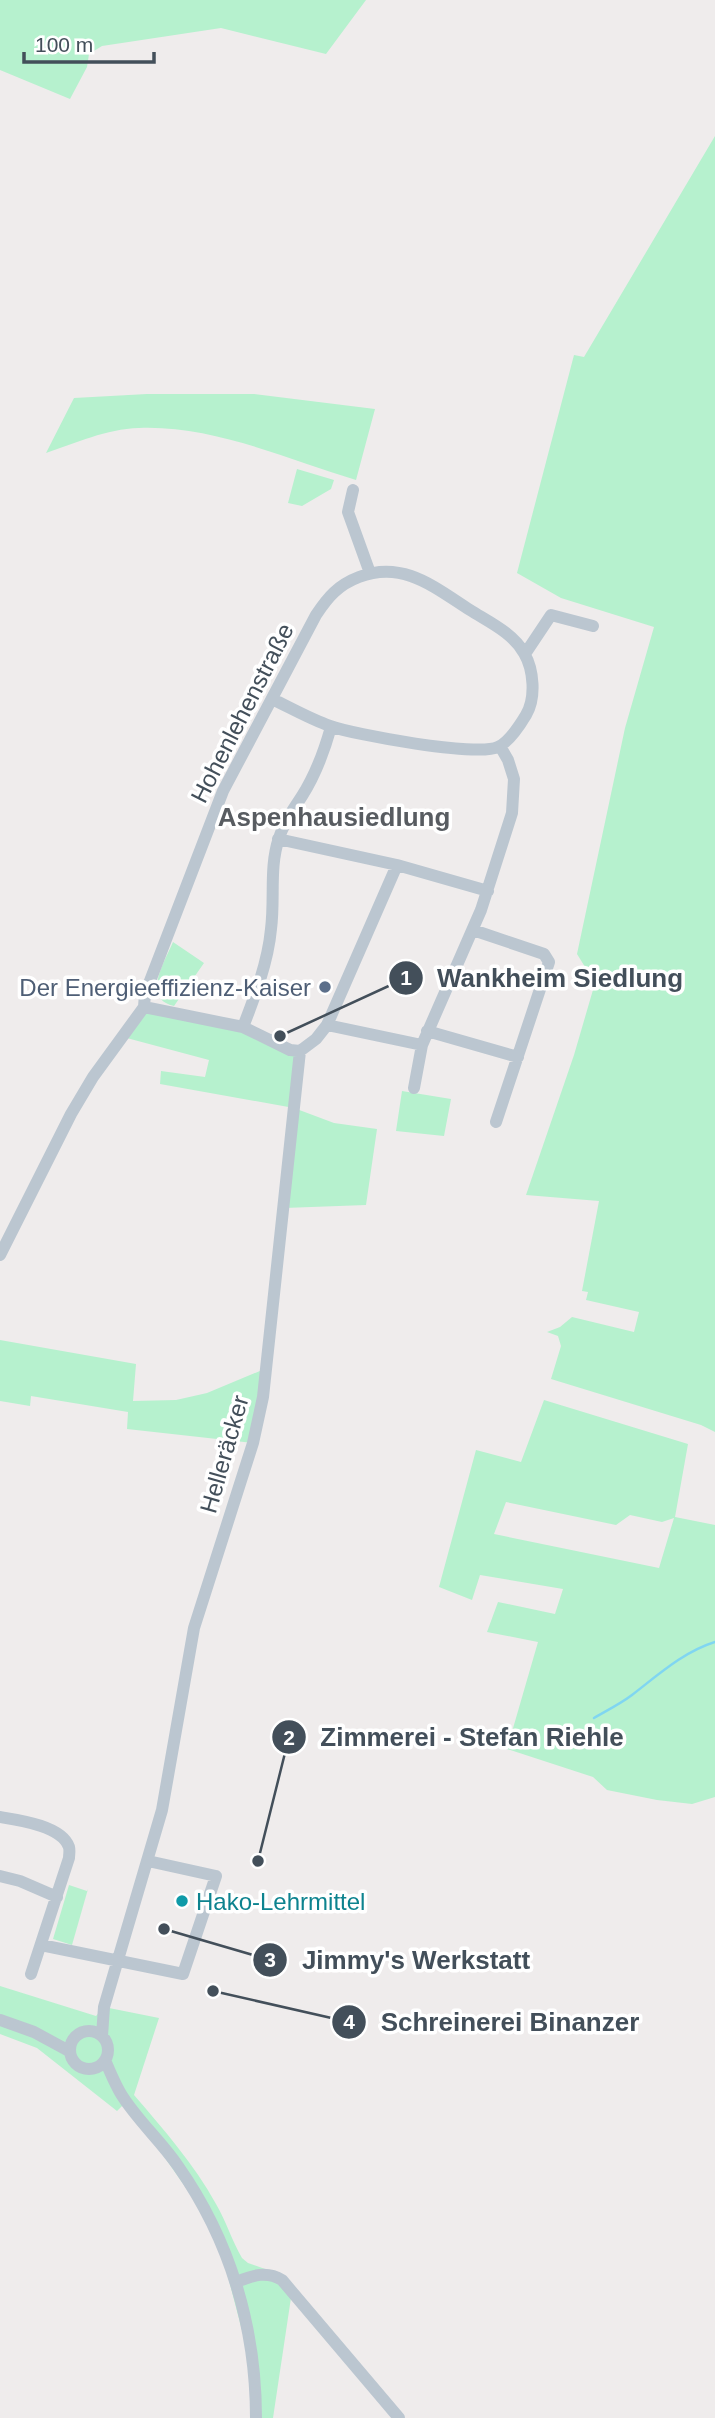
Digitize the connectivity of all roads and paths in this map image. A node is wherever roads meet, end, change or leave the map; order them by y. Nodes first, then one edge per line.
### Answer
1 (353, 490) dead end
2 (370, 573) junction
3 (593, 626) dead end
4 (525, 654) junction
5 (272, 699) junction
6 (331, 727) junction
7 (500, 746) junction
8 (278, 839) junction
9 (397, 865) junction
10 (488, 891) junction
11 (473, 930) junction
12 (144, 1007) junction
13 (327, 1025) junction
14 (243, 1027) junction
15 (427, 1031) junction
16 (422, 1045) junction
17 (300, 1051) junction
18 (518, 1057) junction
19 (414, 1088) dead end
20 (496, 1122) dead end
21 (0, 1255) edge
22 (0, 1817) edge
23 (148, 1861) junction
24 (0, 1876) edge
25 (57, 1897) junction
26 (41, 1945) junction
27 (117, 1961) junction
28 (31, 1974) dead end
29 (104, 2007) junction
30 (0, 2020) edge
31 (87, 2031) junction
32 (34, 2032) junction
33 (102, 2036) junction
34 (74, 2037) junction
35 (69, 2051) junction
36 (105, 2060) junction
37 (92, 2070) junction
38 (121, 2095) junction
39 (236, 2282) junction
40 (256, 2418) edge
41 (399, 2418) edge

1 - 2 street
2 - 4 street
2 - 5 street, Hohenlehenstraße
3 - 4 street
4 - 7 street
5 - 6 street
5 - 12 street, Hohenlehenstraße
6 - 7 street
6 - 8 street
7 - 10 street
8 - 9 street
8 - 14 street
9 - 10 street
9 - 13 street
10 - 11 street
11 - 15 street
11 - 18 street
12 - 14 street
12 - 21 street
13 - 16 street
13 - 17 street
14 - 17 street
15 - 16 street
15 - 18 street
16 - 19 street
17 - 23 street, Helleräcker
18 - 20 street
22 - 25 street
23 - 27 street, Helleräcker
23 - 27 street
24 - 25 street
25 - 26 street
26 - 27 street
26 - 28 street
27 - 29 street, Helleräcker
29 - 31 street, Helleräcker
29 - 33 street, Helleräcker
30 - 32 street
31 - 33 street
31 - 34 street
32 - 34 street
32 - 35 street
33 - 36 street
34 - 35 street
35 - 37 street
36 - 37 street
36 - 38 street
37 - 38 street
38 - 39 street
39 - 40 street
39 - 41 street

